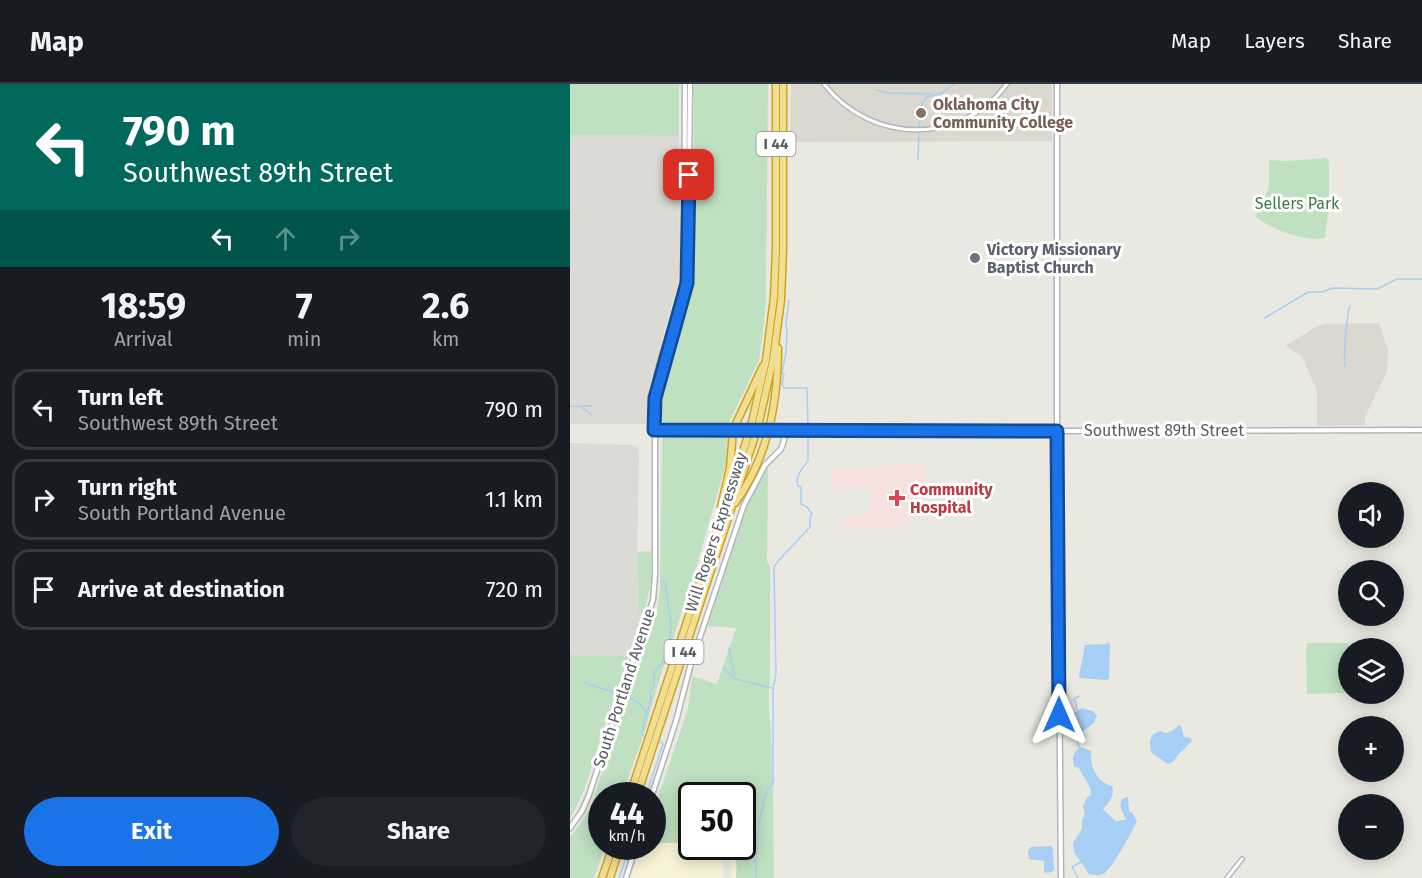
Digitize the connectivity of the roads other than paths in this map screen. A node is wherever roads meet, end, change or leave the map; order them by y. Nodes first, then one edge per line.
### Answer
1 (685, 84) edge
2 (690, 84) edge
3 (776, 84) edge
4 (783, 84) edge
5 (824, 84) edge
6 (1007, 84) edge
7 (1057, 84) edge
8 (777, 330) junction
9 (766, 360) junction
10 (655, 398) junction
11 (756, 422) junction
12 (1422, 429) edge
13 (654, 430) junction
14 (733, 430) junction
15 (770, 430) junction
16 (784, 430) junction
17 (1057, 431) junction
18 (750, 439) junction
19 (731, 508) junction
20 (716, 534) junction
21 (634, 782) edge
22 (641, 782) edge
23 (656, 782) edge
24 (570, 828) edge
25 (1242, 859) dead end
26 (608, 860) edge
27 (616, 860) edge
28 (632, 860) edge
29 (602, 878) edge
30 (610, 878) edge
31 (626, 878) edge
32 (1061, 878) edge
33 (1227, 878) edge

1 - 10 main road, South Portland Avenue
2 - 10 main road, South Portland Avenue
3 - 9 highway, Will Rogers Expressway / I 44
4 - 8 highway, Will Rogers Expressway / I 44
5 - 6 street
7 - 17 main road
8 - 11 highway, Will Rogers Expressway / I 44
8 - 15 highway
9 - 11 highway, Will Rogers Expressway / I 44
9 - 14 highway
10 - 13 main road, South Portland Avenue
11 - 18 highway, Will Rogers Expressway / I 44, bridge
12 - 17 main road, Southwest 89th Street
13 - 14 street, Southwest 89th Street
13 - 24 main road, South Portland Avenue
14 - 15 main road, Southwest 89th Street
14 - 20 highway
15 - 16 main road, Southwest 89th Street
15 - 19 highway
16 - 17 main road, Southwest 89th Street
16 - 23 main road
17 - 32 main road
18 - 19 highway, Will Rogers Expressway / I 44
18 - 20 highway, Will Rogers Expressway / I 44
19 - 22 highway, Will Rogers Expressway / I 44
20 - 21 highway, Will Rogers Expressway / I 44
25 - 33 street
26 - 29 highway
27 - 30 highway
28 - 31 main road

